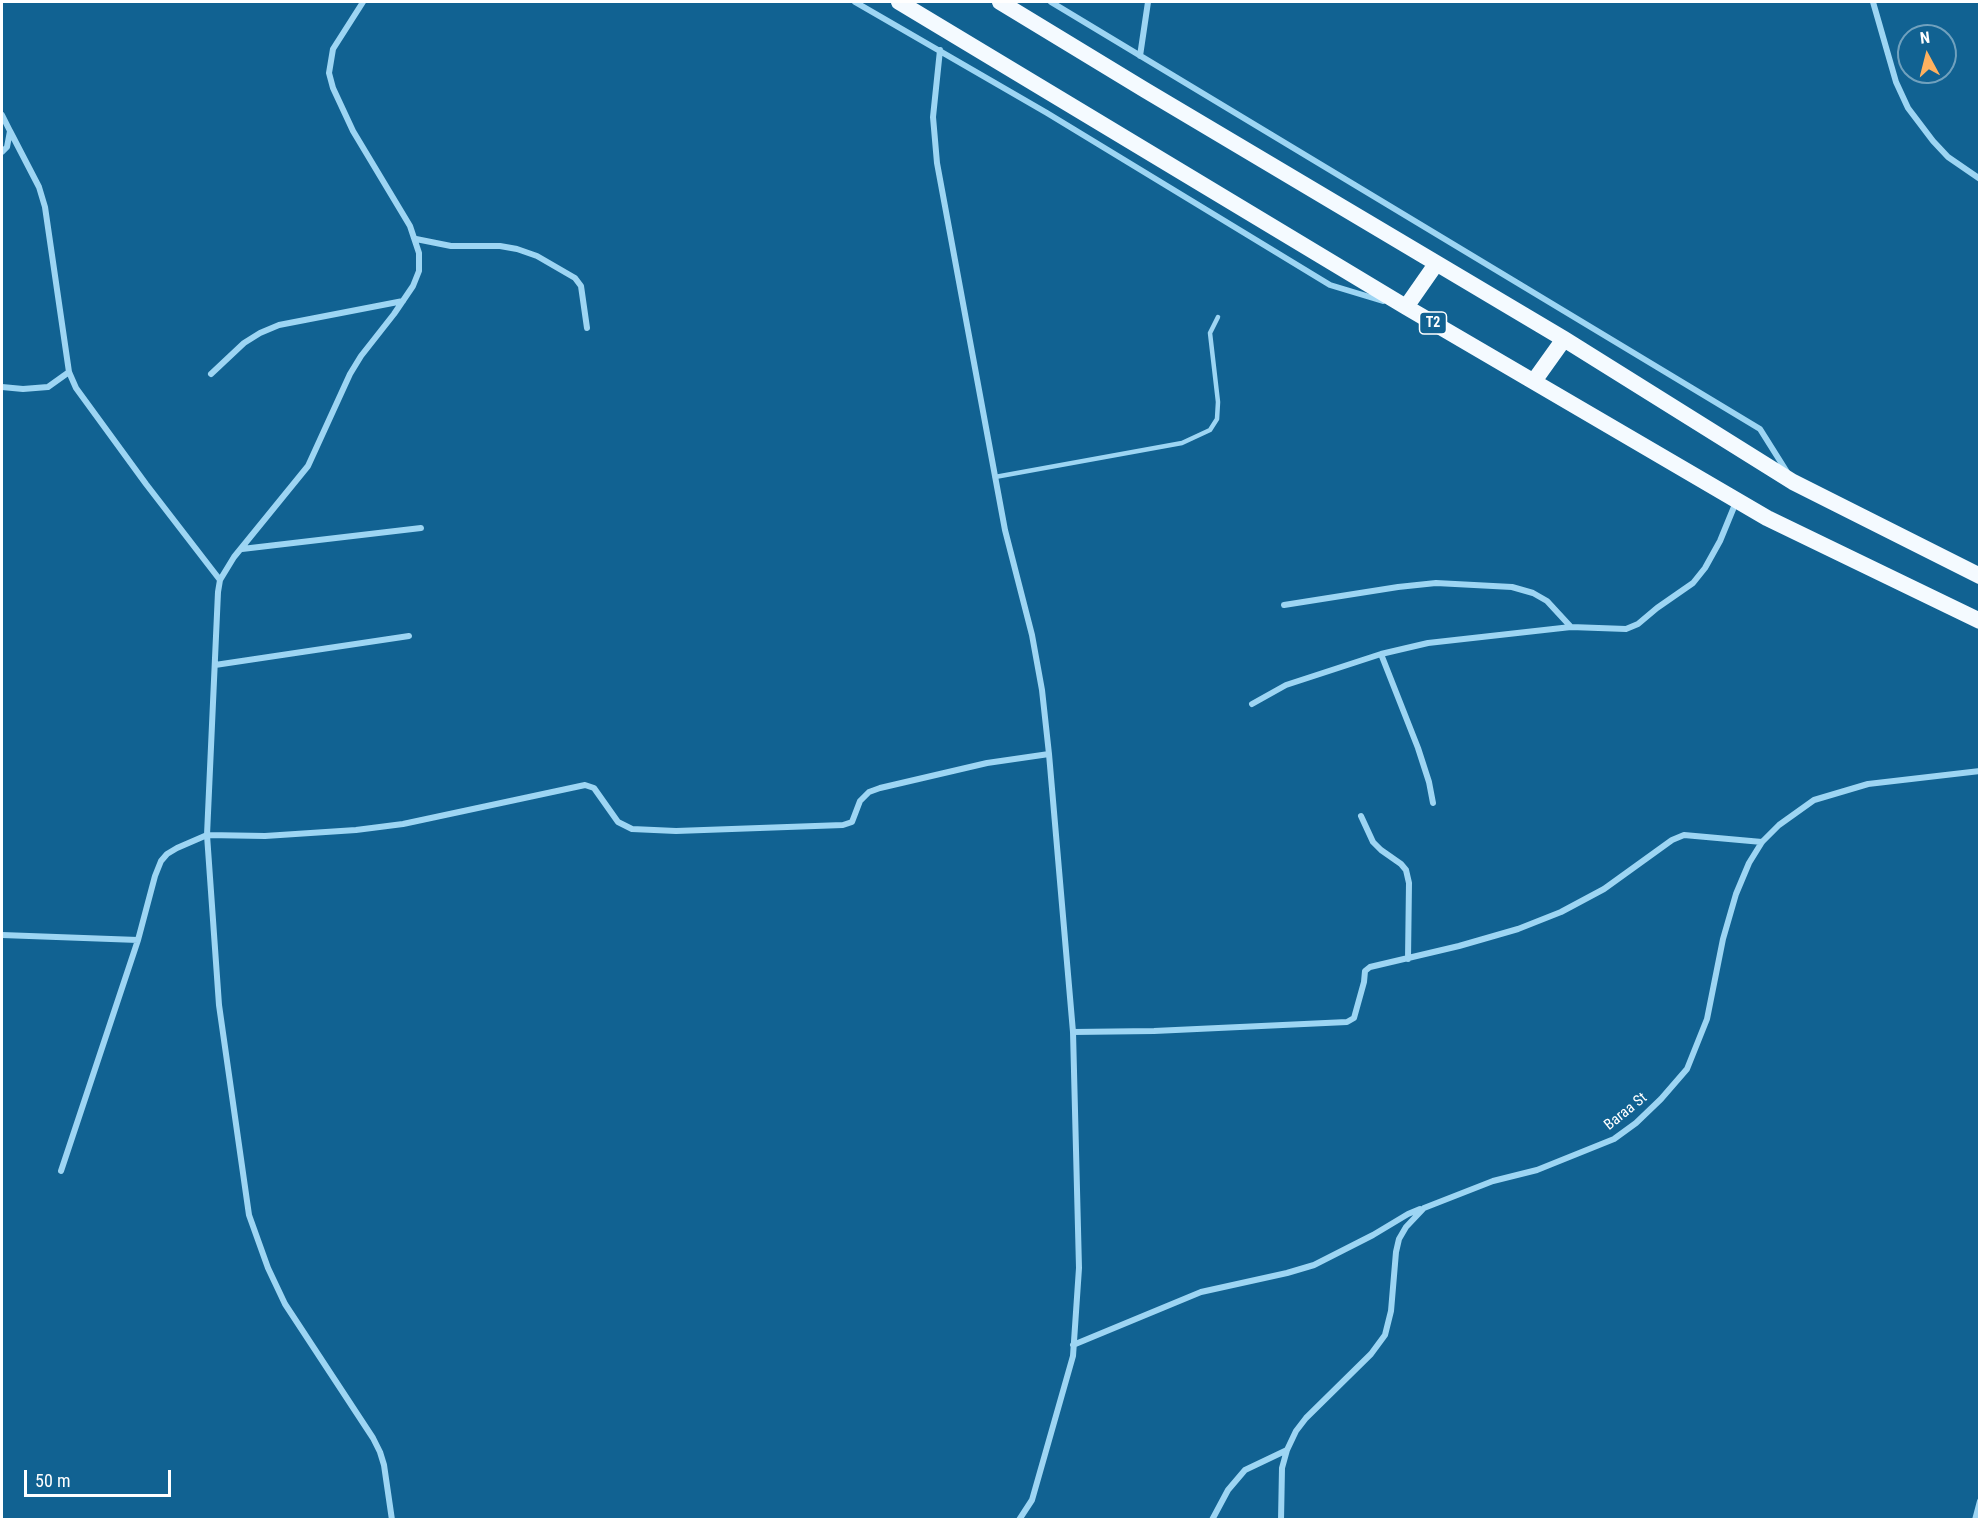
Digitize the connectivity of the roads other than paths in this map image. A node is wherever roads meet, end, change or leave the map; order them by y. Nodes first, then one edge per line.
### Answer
1 (363, 2) edge
2 (855, 2) edge
3 (899, 2) edge
4 (1000, 2) edge
5 (1051, 2) edge
6 (1148, 2) edge
7 (1873, 2) edge
8 (940, 50) junction
9 (1140, 56) junction
10 (2, 115) edge
11 (10, 130) junction
12 (2, 152) edge
13 (1980, 179) edge
14 (416, 239) junction
15 (1436, 264) junction
16 (403, 301) junction
17 (1406, 307) junction
18 (1218, 317) dead end
19 (588, 328) dead end
20 (1564, 339) junction
21 (69, 372) junction
22 (211, 374) dead end
23 (1534, 381) junction
24 (2, 387) edge
25 (995, 477) junction
26 (1793, 482) junction
27 (1737, 500) junction
28 (421, 528) dead end
29 (241, 549) junction
30 (1980, 576) edge
31 (220, 580) junction
32 (1284, 605) dead end
33 (1980, 621) edge
34 (1571, 627) junction
35 (409, 636) dead end
36 (1381, 654) junction
37 (215, 665) junction
38 (1252, 704) dead end
39 (1049, 754) junction
40 (1980, 771) edge
41 (1433, 803) dead end
42 (1361, 816) dead end
43 (207, 835) junction
44 (1762, 842) junction
45 (2, 935) edge
46 (138, 940) junction
47 (1408, 959) junction
48 (1073, 1032) junction
49 (61, 1171) dead end
50 (1424, 1208) junction
51 (1073, 1345) junction
52 (1287, 1450) junction
53 (1980, 1501) edge
54 (392, 1520) edge
55 (1019, 1520) edge
56 (1212, 1520) edge
57 (1281, 1520) edge
58 (1975, 1520) edge

1 - 14 street
2 - 8 street
3 - 17 highway, T2
4 - 15 highway
5 - 9 street
6 - 9 street
7 - 13 street
8 - 17 street
8 - 25 street
9 - 26 street
10 - 11 street
11 - 12 street
11 - 21 street
14 - 16 street
14 - 19 street
15 - 17 highway
15 - 20 highway
16 - 22 street
16 - 29 street
17 - 23 highway, T2
18 - 25 lane
20 - 23 highway
20 - 26 highway
21 - 24 street
21 - 31 street
23 - 27 highway, T2
25 - 39 street
26 - 30 highway
27 - 33 highway, T2
27 - 34 street
28 - 29 street
29 - 31 street
31 - 37 street
32 - 34 street
34 - 36 street
35 - 37 street
36 - 38 street
36 - 41 street
37 - 43 street
39 - 43 street
39 - 48 street
40 - 44 street, Baraa St
42 - 47 street
43 - 46 street
43 - 54 street
44 - 47 street
44 - 50 street, Baraa St
45 - 46 street
46 - 49 street
47 - 48 street
48 - 51 street
50 - 51 street
50 - 52 street, Baraa St
51 - 55 street
52 - 56 street
52 - 57 street, Baraa St
53 - 58 street

